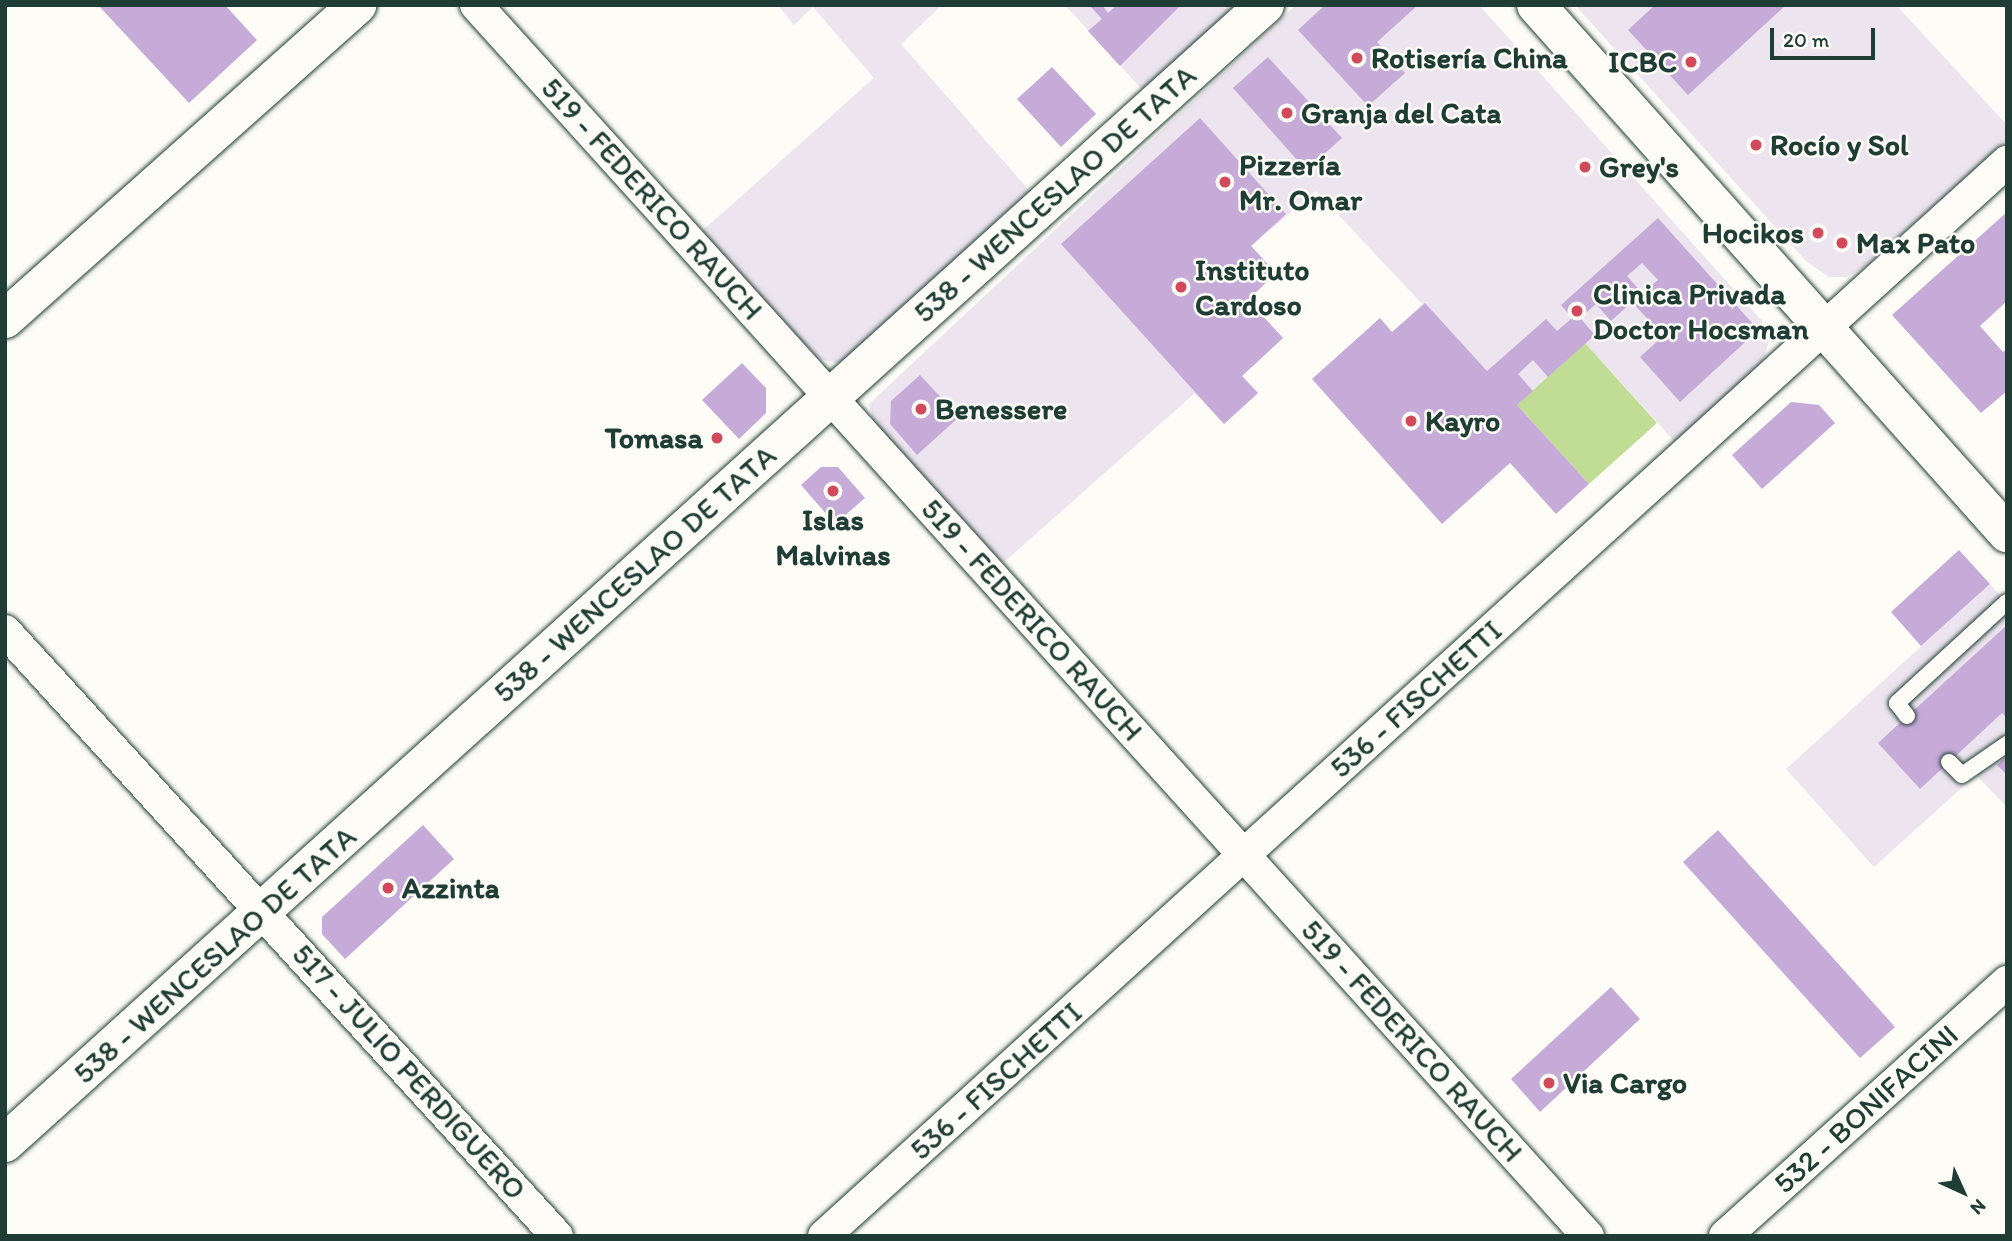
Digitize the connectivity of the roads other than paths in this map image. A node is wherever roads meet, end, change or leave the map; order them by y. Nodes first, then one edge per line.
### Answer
1 (358, 5) edge
2 (475, 5) edge
3 (1265, 5) edge
4 (1535, 5) edge
5 (2007, 162) edge
6 (5, 319) edge
7 (1824, 326) junction
8 (831, 396) junction
9 (2007, 533) edge
10 (2007, 603) edge
11 (5, 631) edge
12 (1908, 716) dead end
13 (2007, 744) edge
14 (1950, 762) dead end
15 (1243, 856) junction
16 (264, 911) junction
17 (2007, 982) edge
18 (5, 1143) edge
19 (557, 1236) edge
20 (824, 1236) edge
21 (1588, 1236) edge
22 (1725, 1236) edge

1 - 6 street
2 - 8 street, 519 - FEDERICO RAUCH
3 - 8 street, 538 - WENCESLAO DE TATA
4 - 7 street
5 - 7 street, 536 - FISCHETTI
7 - 9 street
7 - 15 street, 536 - FISCHETTI
8 - 15 street, 519 - FEDERICO RAUCH
8 - 16 street, 538 - WENCESLAO DE TATA
10 - 12 lane
11 - 16 street, 517 - JULIO PERDIGUERO
13 - 14 lane
15 - 20 street, 536 - FISCHETTI
15 - 21 street, 519 - FEDERICO RAUCH
16 - 18 street, 538 - WENCESLAO DE TATA
16 - 19 street, 517 - JULIO PERDIGUERO
17 - 22 street, 532 - BONIFACINI

